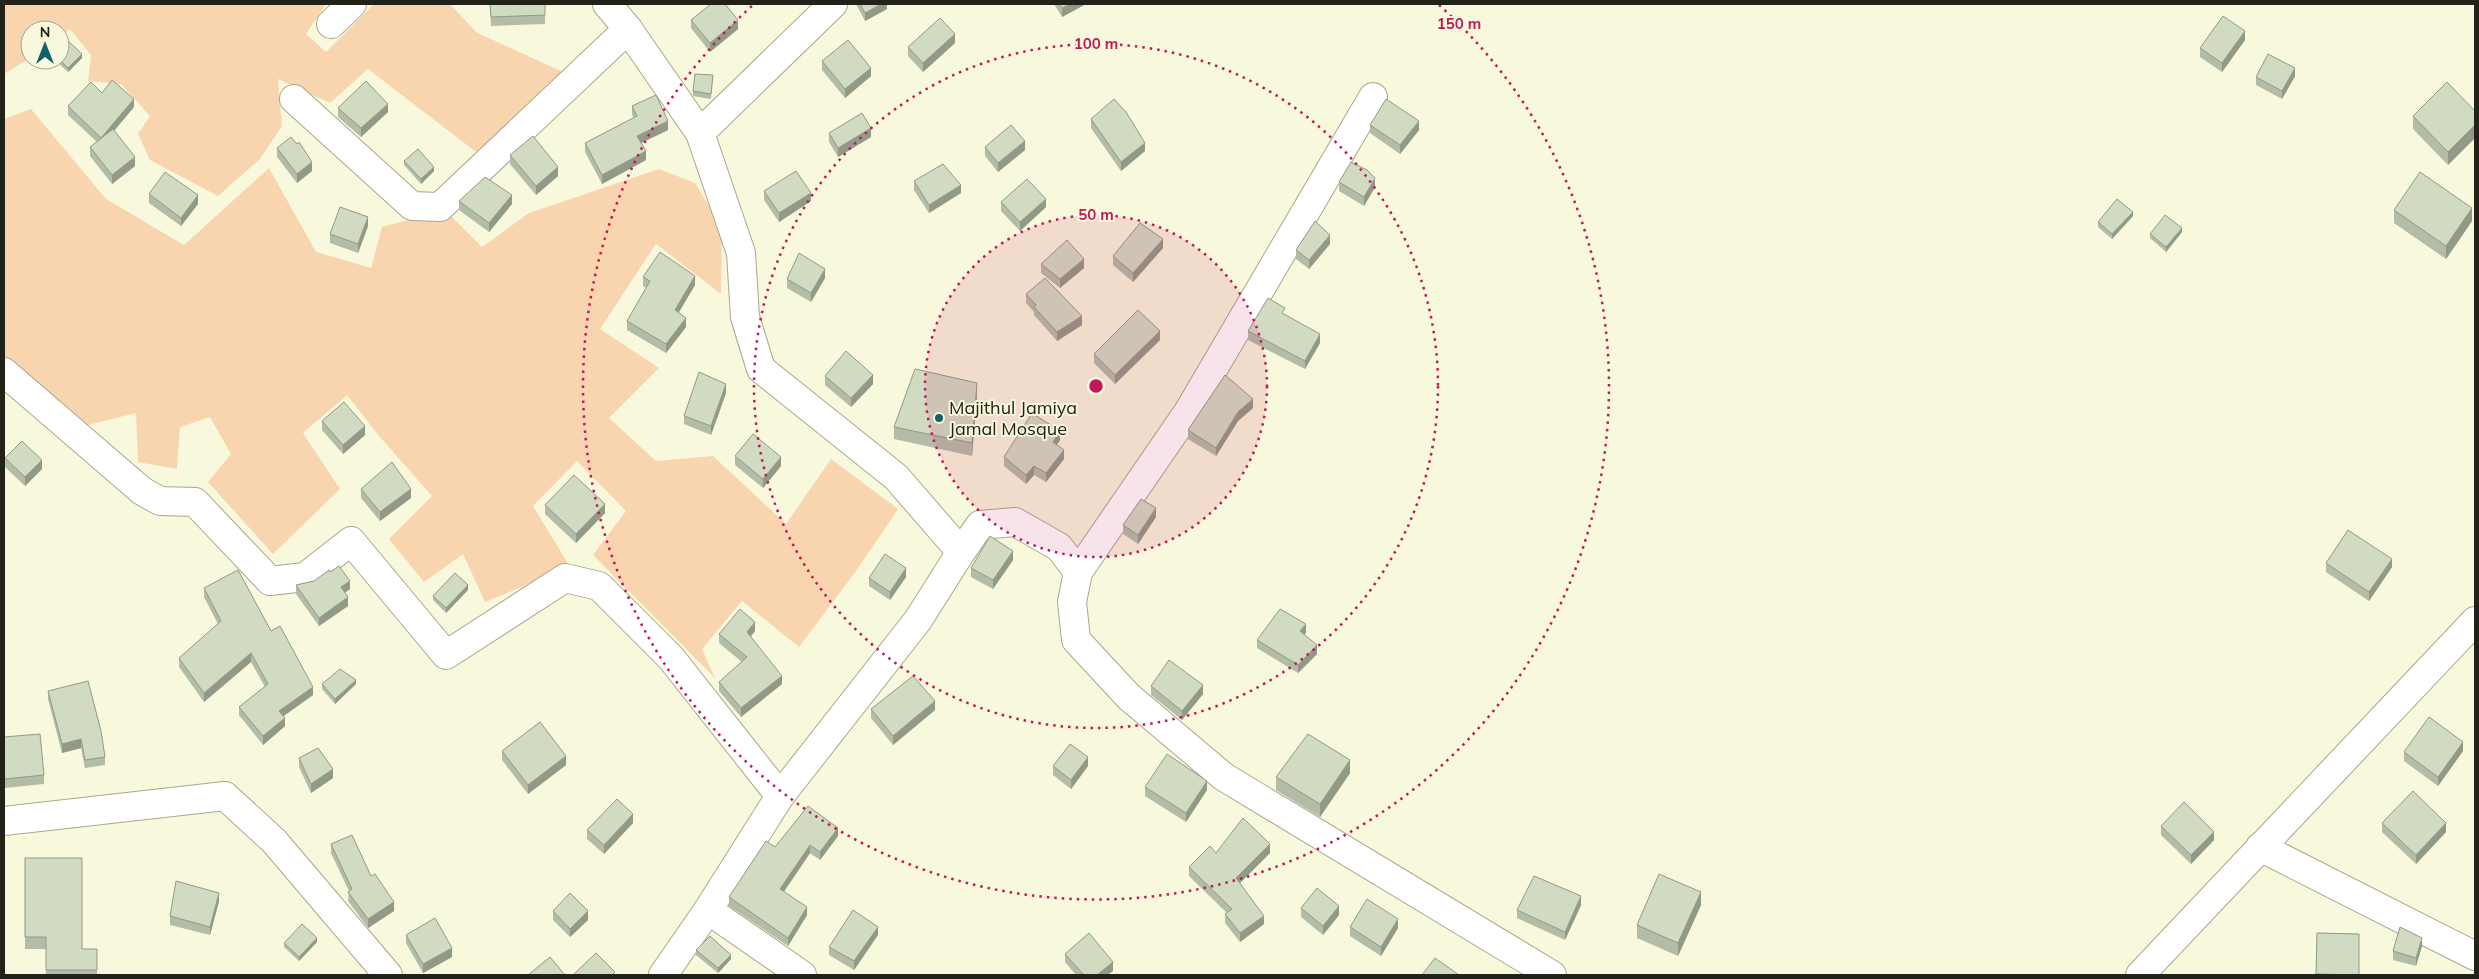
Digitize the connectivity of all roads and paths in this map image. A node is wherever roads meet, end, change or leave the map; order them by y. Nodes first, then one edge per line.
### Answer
1 (352, 4) edge
2 (607, 4) edge
3 (833, 4) edge
4 (331, 24) dead end
5 (628, 29) junction
6 (1373, 97) dead end
7 (294, 100) dead end
8 (700, 133) junction
9 (4, 372) edge
10 (961, 552) junction
11 (1078, 572) junction
12 (2475, 621) edge
13 (780, 796) junction
14 (4, 821) edge
15 (2260, 847) junction
16 (708, 910) junction
17 (2475, 956) edge
18 (388, 975) edge
19 (662, 975) edge
20 (802, 975) edge
21 (1552, 975) edge
22 (2140, 975) edge

1 - 4 street
2 - 5 street
3 - 8 street
5 - 7 street
5 - 8 street
6 - 11 street
8 - 10 street
9 - 13 street
10 - 11 street
10 - 13 street
11 - 21 street
12 - 15 street
13 - 16 street
14 - 18 street
15 - 17 street
15 - 22 street
16 - 19 street
16 - 20 street

